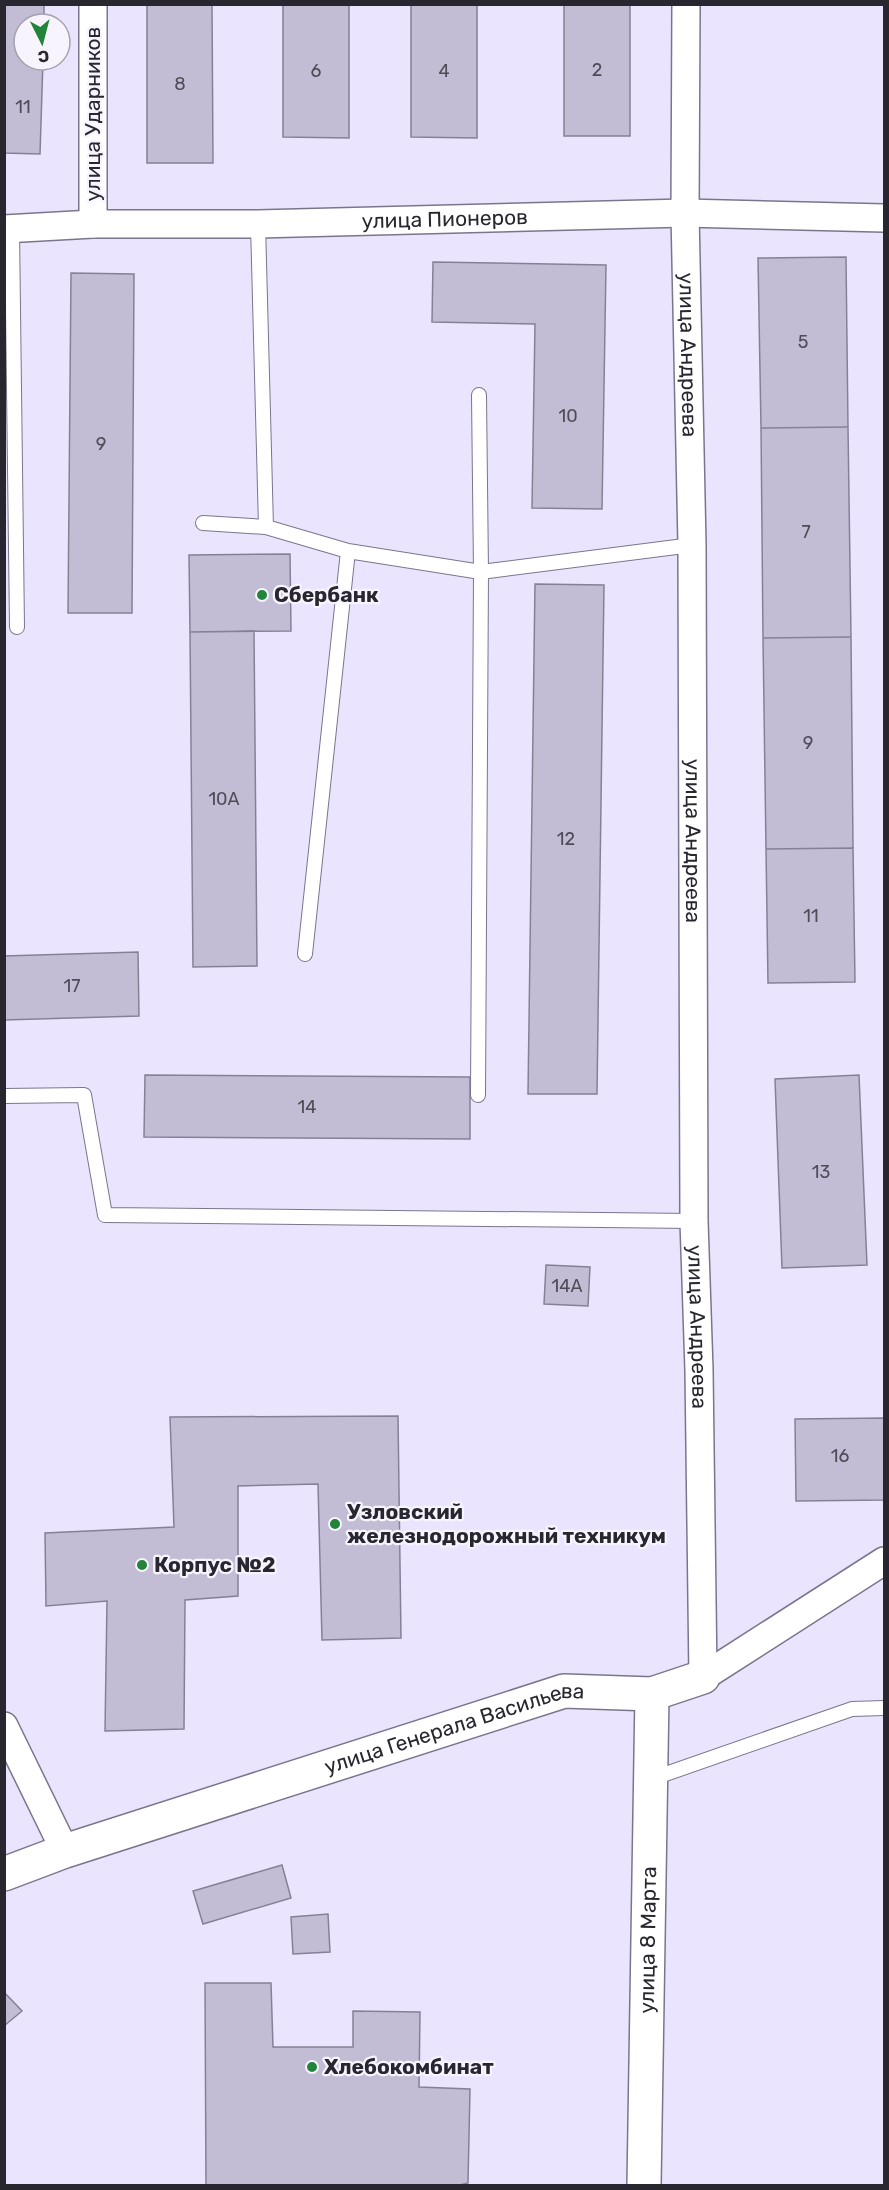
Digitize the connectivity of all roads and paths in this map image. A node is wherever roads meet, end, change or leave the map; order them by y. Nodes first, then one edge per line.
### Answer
1 (93, 4) edge
2 (686, 4) edge
3 (684, 213) junction
4 (885, 218) edge
5 (93, 224) junction
6 (258, 225) junction
7 (8, 230) edge
8 (479, 395) dead end
9 (203, 523) dead end
10 (266, 527) junction
11 (692, 545) junction
12 (348, 551) junction
13 (482, 572) junction
14 (17, 627) dead end
15 (305, 954) dead end
16 (478, 1095) dead end
17 (4, 1096) edge
18 (694, 1221) junction
19 (885, 1561) edge
20 (703, 1677) junction
21 (652, 1694) junction
22 (885, 1707) edge
23 (4, 1726) edge
24 (651, 1779) junction
25 (65, 1851) junction
26 (4, 1874) edge
27 (644, 2186) edge

1 - 5 street, улица Ударников
2 - 3 street, улица Андреева
3 - 4 street, улица Пионеров
3 - 6 street, улица Пионеров
3 - 11 street, улица Андреева
5 - 6 street, улица Пионеров
5 - 7 street, улица Пионеров
6 - 10 lane
7 - 14 lane
8 - 13 lane
9 - 10 lane
10 - 12 lane
11 - 13 lane
11 - 18 street, улица Андреева
12 - 13 lane
12 - 15 lane
13 - 16 lane
17 - 18 lane
18 - 20 street, улица Андреева
19 - 20 street, улица Генерала Васильева
20 - 21 main road, улица Генерала Васильева
21 - 24 main road, улица 8 Марта
21 - 25 main road, улица Генерала Васильева
22 - 24 lane
23 - 25 street
24 - 27 main road, улица 8 Марта
25 - 26 main road, улица Генерала Васильева

